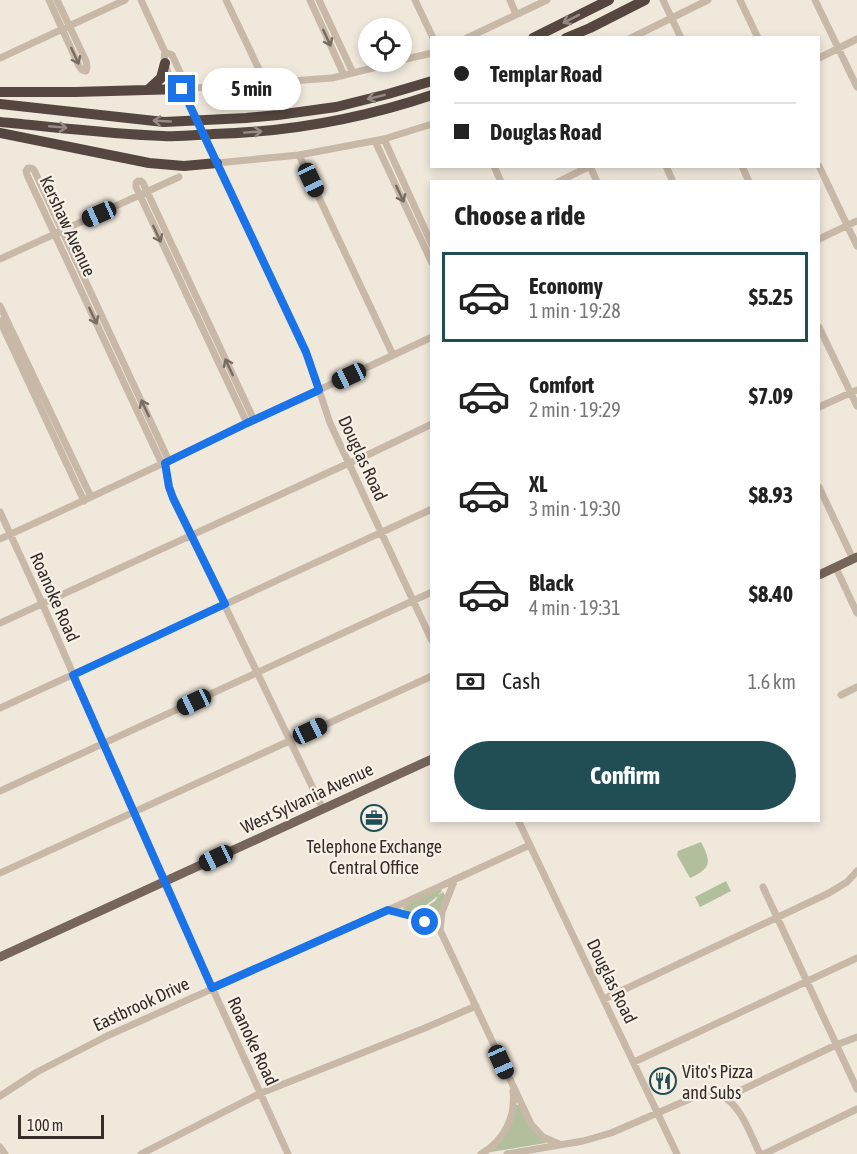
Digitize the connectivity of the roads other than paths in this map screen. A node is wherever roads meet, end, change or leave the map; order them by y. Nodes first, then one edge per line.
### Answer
1 (49, 0) edge
2 (57, 0) edge
3 (125, 0) edge
4 (141, 0) edge
5 (226, 0) edge
6 (310, 0) edge
7 (319, 0) edge
8 (415, 0) edge
9 (510, 0) edge
10 (547, 0) edge
11 (609, 0) edge
12 (635, 0) edge
13 (645, 0) edge
14 (663, 0) edge
15 (708, 0) edge
16 (740, 0) edge
17 (815, 0) edge
18 (516, 14) junction
19 (671, 18) junction
20 (66, 27) junction
21 (432, 36) edge
22 (471, 36) edge
23 (537, 36) edge
24 (569, 36) edge
25 (570, 36) edge
26 (635, 36) edge
27 (680, 36) edge
28 (757, 36) edge
29 (857, 39) edge
30 (838, 48) junction
31 (430, 53) edge
32 (412, 57) edge
33 (820, 57) edge
34 (0, 58) edge
35 (165, 58) junction
36 (358, 72) edge
37 (353, 73) junction
38 (344, 75) junction
39 (430, 82) edge
40 (266, 84) junction
41 (857, 87) edge
42 (149, 89) junction
43 (0, 92) edge
44 (184, 94) junction
45 (430, 96) edge
46 (0, 104) edge
47 (0, 122) edge
48 (430, 125) edge
49 (0, 133) edge
50 (384, 139) junction
51 (375, 141) junction
52 (299, 155) junction
53 (216, 160) junction
54 (586, 168) edge
55 (820, 168) edge
56 (179, 177) dead end
57 (562, 180) edge
58 (147, 192) junction
59 (139, 195) junction
60 (857, 221) edge
61 (847, 225) junction
62 (59, 232) junction
63 (820, 238) edge
64 (430, 240) edge
65 (857, 246) edge
66 (0, 259) edge
67 (430, 259) edge
68 (0, 306) edge
69 (0, 321) edge
70 (820, 329) edge
71 (430, 338) edge
72 (393, 355) junction
73 (319, 390) junction
74 (854, 391) edge
75 (857, 406) edge
76 (820, 407) edge
77 (250, 421) junction
78 (430, 425) edge
79 (349, 462) junction
80 (166, 463) junction
81 (820, 489) edge
82 (88, 499) junction
83 (430, 510) edge
84 (0, 512) edge
85 (382, 533) junction
86 (10, 535) junction
87 (192, 535) junction
88 (0, 539) edge
89 (855, 558) edge
90 (836, 568) junction
91 (820, 576) edge
92 (430, 593) edge
93 (413, 601) junction
94 (42, 603) junction
95 (225, 604) junction
96 (857, 613) edge
97 (0, 623) edge
98 (430, 637) edge
99 (258, 672) junction
100 (73, 675) junction
101 (430, 677) edge
102 (857, 687) edge
103 (841, 695) dead end
104 (0, 708) edge
105 (290, 741) junction
106 (103, 744) junction
107 (430, 760) edge
108 (0, 791) edge
109 (323, 809) junction
110 (133, 813) junction
111 (519, 822) edge
112 (530, 845) junction
113 (857, 871) edge
114 (0, 873) edge
115 (455, 879) junction
116 (164, 882) junction
117 (763, 887) dead end
118 (388, 910) junction
119 (777, 918) junction
120 (440, 930) junction
121 (0, 957) edge
122 (857, 958) edge
123 (806, 981) junction
124 (212, 988) junction
125 (604, 999) junction
126 (476, 1006) junction
127 (857, 1037) edge
128 (836, 1045) junction
129 (634, 1062) junction
130 (510, 1080) junction
131 (857, 1089) edge
132 (261, 1093) junction
133 (0, 1096) edge
134 (722, 1096) junction
135 (857, 1109) edge
136 (658, 1113) junction
137 (561, 1145) junction
138 (0, 1147) edge
139 (5, 1154) edge
140 (141, 1154) edge
141 (288, 1154) edge
142 (481, 1154) edge
143 (507, 1154) edge
144 (677, 1154) edge
145 (762, 1154) edge

1 - 20 street
2 - 20 street
3 - 20 street
4 - 35 street, Douglas Road
5 - 40 street
6 -> 38 street
7 - 37 street
8 - 21 street
9 - 18 street
10 - 18 street
11 -> 23 highway
12 - 24 highway
13 - 25 highway
14 - 19 street
15 - 19 street
16 - 28 street
17 - 30 street
18 - 22 street
19 - 26 street
19 - 27 street
20 -> 20 street
20 - 34 street
29 - 30 street
30 - 33 street
30 - 41 street
31 - 32 street
35 - 42 highway
35 - 44 street, Douglas Road
35 - 44 street, Douglas Road
36 - 37 street
37 - 38 street
38 - 40 street
39 -> 46 highway
40 - 44 street
42 - 43 highway
42 - 44 highway
44 - 53 street, Douglas Road, bridge
47 -> 45 highway
48 - 50 street
49 - 53 highway
50 - 51 street
50 - 64 street
51 - 52 street
51 -> 67 street
52 - 53 street
52 - 72 street
53 - 73 street, Douglas Road
54 - 57 street
55 - 61 street
56 - 58 street
58 - 59 street
58 - 59 street
77 -> 58 street
59 - 62 street
59 -> 77 street
60 - 61 street
61 - 63 street
61 - 65 street
62 - 62 street, Kershaw Avenue
62 - 66 street
62 - 80 street, Kershaw Avenue
68 - 82 street
69 - 82 street
70 - 74 street
71 - 72 street
72 - 73 street
73 - 77 street
73 - 79 street, Douglas Road
74 - 75 street
74 - 76 street
77 - 80 street
78 - 79 street
79 - 85 street, Douglas Road
79 - 87 street
80 - 82 street
80 - 87 street, Kershaw Avenue
81 - 89 street
82 - 86 street
83 - 85 street
84 - 86 street, Roanoke Road
85 - 93 street, Douglas Road
85 - 95 street
86 - 88 street
86 - 94 street, Roanoke Road
87 - 94 street
87 - 95 street, Kershaw Avenue
89 - 90 main road
90 - 91 main road
90 - 96 street
92 - 93 street
93 - 98 street, Douglas Road
93 - 99 street
94 - 97 street
94 - 100 street, Roanoke Road
95 - 99 street, Kershaw Avenue
95 - 100 street
99 - 105 street, Kershaw Avenue
99 - 106 street
100 - 104 street
100 - 106 street, Roanoke Road
101 - 105 street
102 - 103 street
105 - 109 street, Kershaw Avenue
105 - 110 street
106 - 108 street
106 - 110 street, Roanoke Road
107 - 109 main road, West Sylvania Avenue
109 - 116 main road, West Sylvania Avenue
110 - 114 street
110 - 116 street, Roanoke Road
111 - 112 street, Douglas Road
112 - 115 street, Eastbrook Drive
112 - 125 street, Douglas Road
113 - 119 street
115 - 118 street, Eastbrook Drive
115 - 120 street
116 - 121 main road, West Sylvania Avenue
116 - 124 street, Roanoke Road
117 - 119 street
118 - 120 street
118 - 124 street, Eastbrook Drive
119 - 123 street
119 - 125 street
120 - 126 street
122 - 123 street
123 - 128 street
123 - 129 street
124 - 132 street, Roanoke Road
124 - 133 street, Eastbrook Drive
125 - 129 street, Douglas Road
126 - 130 street
126 - 132 street
127 - 128 street
128 - 131 street
128 - 134 street
129 - 136 street, Douglas Road
130 - 137 street
130 - 142 street
132 - 140 street
132 - 141 street, Roanoke Road
134 - 136 street
134 - 145 street
135 - 145 street
136 - 137 street
136 - 144 street, Douglas Road
137 - 143 street
138 - 139 street

